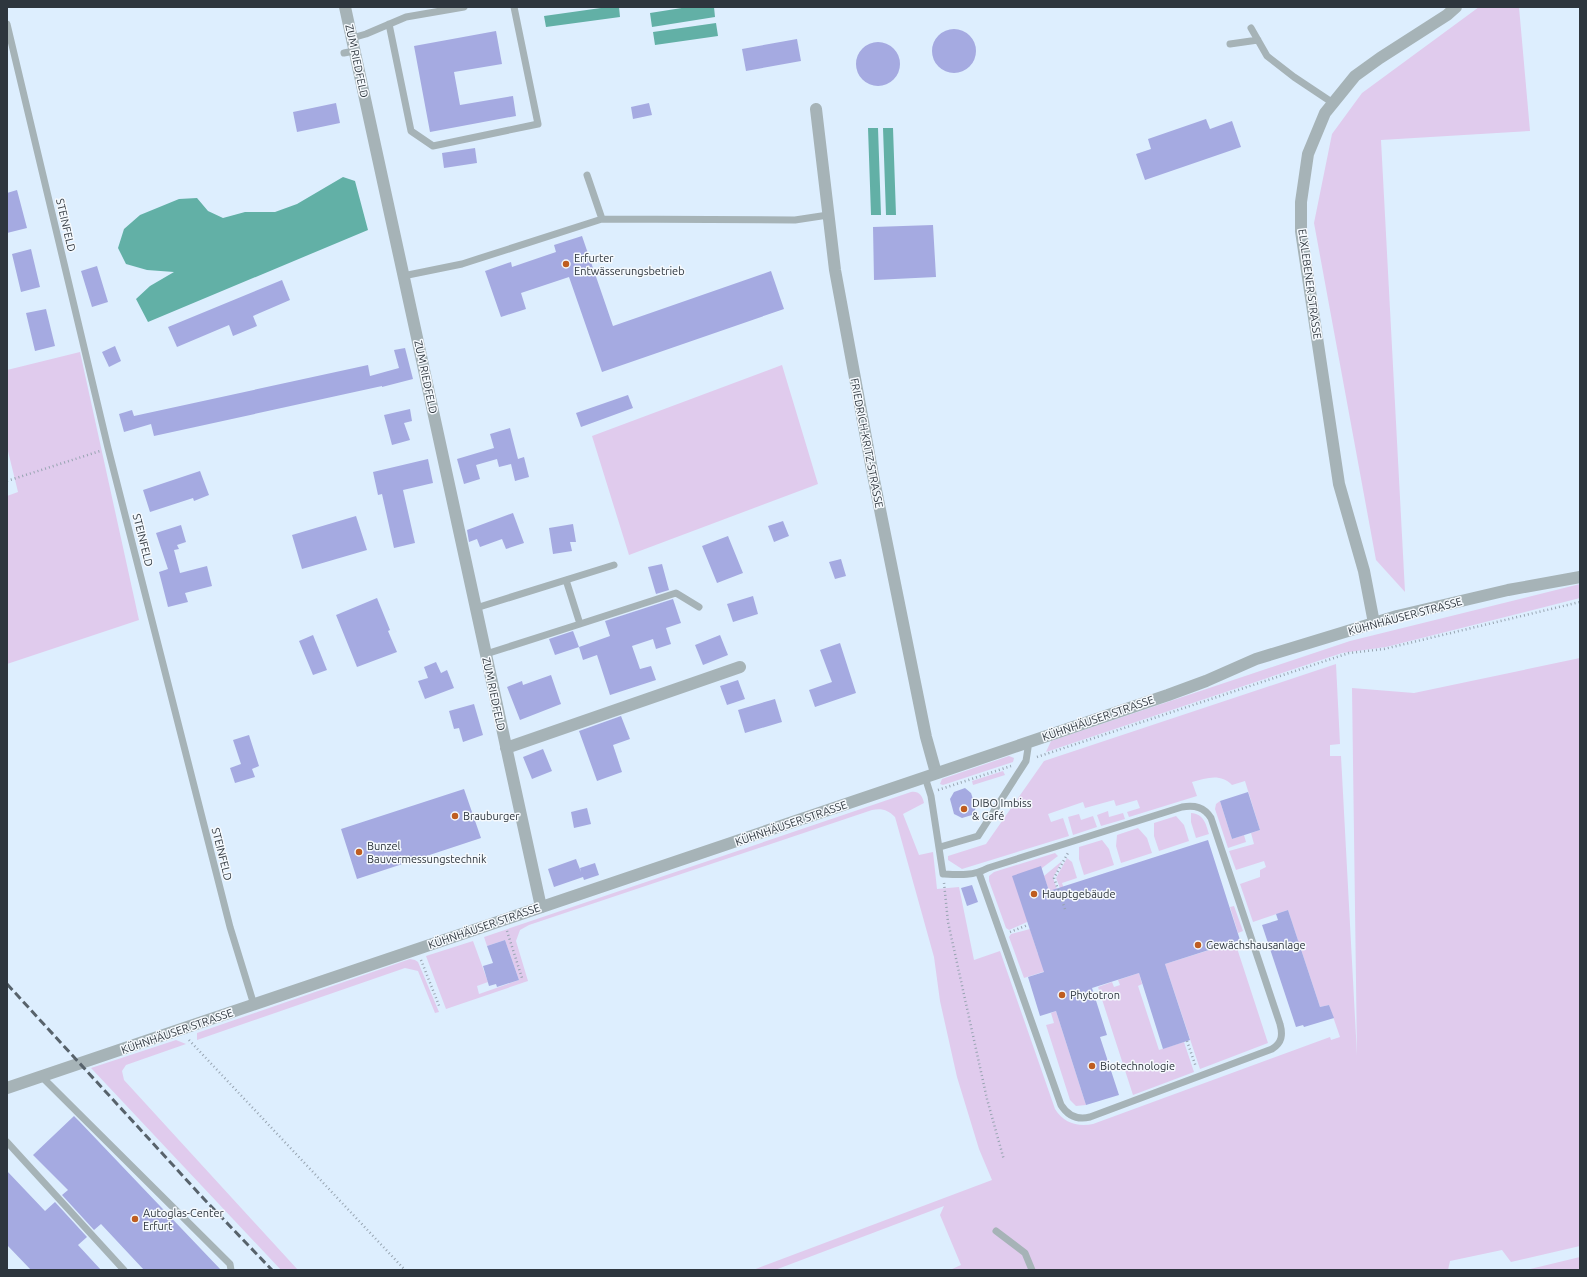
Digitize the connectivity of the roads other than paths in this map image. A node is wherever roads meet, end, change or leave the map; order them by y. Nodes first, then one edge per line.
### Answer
1 (345, 7) edge
2 (464, 7) edge
3 (514, 7) edge
4 (1456, 7) edge
5 (7, 24) edge
6 (389, 24) junction
7 (1251, 28) dead end
8 (352, 38) junction
9 (1258, 40) junction
10 (1230, 44) dead end
11 (1333, 103) junction
12 (816, 110) dead end
13 (587, 174) dead end
14 (828, 215) junction
15 (602, 219) junction
16 (403, 276) junction
17 (614, 565) dead end
18 (1580, 576) edge
19 (566, 580) junction
20 (699, 607) dead end
21 (476, 608) junction
22 (1374, 623) junction
23 (580, 624) junction
24 (486, 654) junction
25 (740, 667) dead end
26 (1026, 742) junction
27 (506, 748) junction
28 (931, 775) junction
29 (940, 847) junction
30 (979, 873) junction
31 (541, 906) junction
32 (254, 1005) junction
33 (42, 1077) junction
34 (7, 1088) edge
35 (7, 1142) edge
36 (996, 1230) dead end
37 (124, 1270) edge
38 (231, 1270) edge
39 (1032, 1270) edge

1 - 8 street, ZUM RIEDFELD
2 - 6 lane
3 - 6 lane
4 - 11 street, ELXLEBENER STRASSE
5 - 32 lane, STEINFELD
6 - 8 lane
7 - 9 lane
8 - 16 street, ZUM RIEDFELD
9 - 10 lane
9 - 11 lane
11 - 22 street, ELXLEBENER STRASSE
12 - 14 street, FRIEDRICH-KRITZ-STRASSE
13 - 15 lane
14 - 15 lane
14 - 28 street, FRIEDRICH-KRITZ-STRASSE
15 - 16 lane
16 - 21 street, ZUM RIEDFELD
17 - 19 lane
18 - 22 street, KÜHNHÄUSER STRASSE
19 - 21 lane
19 - 23 lane
20 - 23 lane
21 - 24 street, ZUM RIEDFELD
22 - 26 street, KÜHNHÄUSER STRASSE
23 - 24 lane
24 - 27 street, ZUM RIEDFELD
25 - 27 street
26 - 28 street, KÜHNHÄUSER STRASSE
26 - 29 lane
27 - 31 street, ZUM RIEDFELD
28 - 29 lane
28 - 31 street, KÜHNHÄUSER STRASSE
29 - 30 lane
30 - 30 lane
31 - 32 street, KÜHNHÄUSER STRASSE
32 - 33 street, KÜHNHÄUSER STRASSE
33 - 34 street, KÜHNHÄUSER STRASSE
33 - 38 lane
35 - 37 lane
36 - 39 lane

